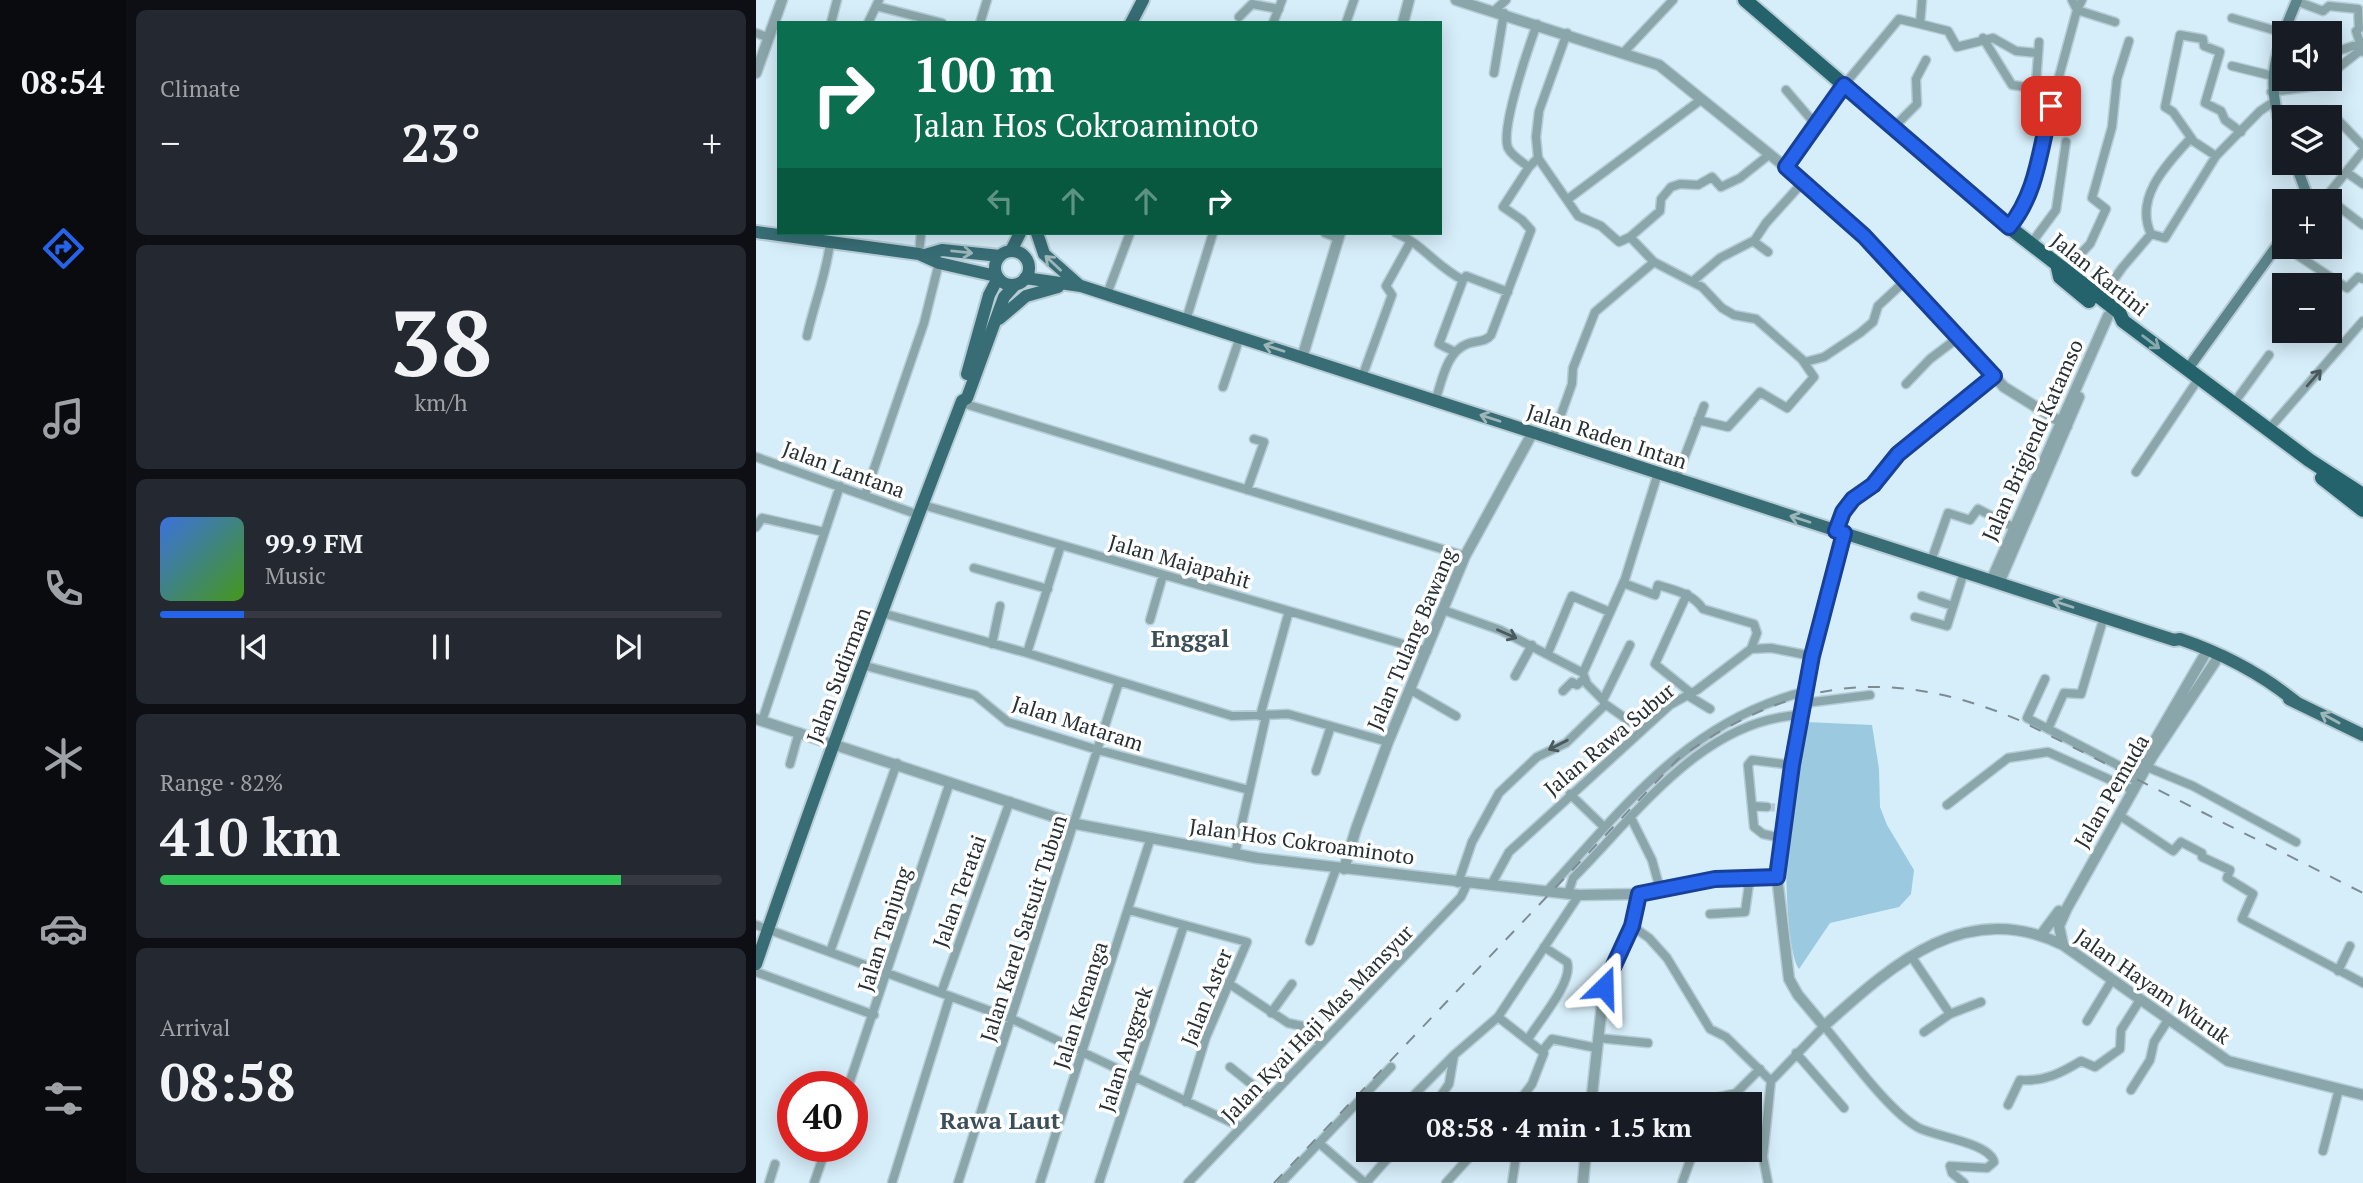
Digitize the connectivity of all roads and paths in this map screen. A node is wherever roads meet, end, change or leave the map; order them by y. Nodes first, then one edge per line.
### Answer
1 (782, 0) edge
2 (837, 0) edge
3 (986, 0) edge
4 (1143, 0) edge
5 (1354, 0) edge
6 (1409, 0) edge
7 (1456, 0) edge
8 (1506, 0) edge
9 (1673, 0) edge
10 (1745, 0) edge
11 (1922, 0) edge
12 (2072, 0) edge
13 (2082, 0) edge
14 (2297, 1) edge
15 (877, 3) edge
16 (1280, 4) edge
17 (2338, 4) edge
18 (2077, 10) junction
19 (1499, 12) junction
20 (1239, 17) dead end
21 (2232, 18) dead end
22 (917, 20) edge
23 (832, 21) edge
24 (869, 21) edge
25 (981, 21) edge
26 (1132, 21) edge
27 (1274, 21) edge
28 (1347, 21) edge
29 (1403, 21) edge
30 (2289, 21) edge
31 (2115, 22) dead end
32 (1537, 24) junction
33 (1920, 24) junction
34 (2272, 30) edge
35 (756, 33) edge
36 (1567, 33) junction
37 (769, 38) junction
38 (1983, 38) junction
39 (2129, 41) dead end
40 (2039, 43) dead end
41 (2361, 49) edge
42 (1624, 52) junction
43 (2342, 52) edge
44 (2038, 53) junction
45 (1926, 60) dead end
46 (2342, 64) edge
47 (2232, 66) dead end
48 (756, 73) edge
49 (1494, 73) dead end
50 (2272, 76) edge
51 (1844, 85) junction
52 (2034, 88) junction
53 (1786, 90) dead end
54 (2273, 91) edge
55 (2297, 91) edge
56 (2272, 97) junction
57 (1702, 99) junction
58 (2275, 105) edge
59 (1816, 125) junction
60 (2342, 125) edge
61 (1894, 127) junction
62 (2044, 131) junction
63 (2241, 132) junction
64 (2192, 139) junction
65 (2066, 142) dead end
66 (2363, 149) edge
67 (1770, 153) junction
68 (2217, 156) junction
69 (1538, 158) junction
70 (1528, 167) junction
71 (1786, 167) junction
72 (2346, 172) junction
73 (1803, 182) junction
74 (2363, 184) edge
75 (2332, 189) edge
76 (1568, 199) junction
77 (2342, 208) edge
78 (2362, 221) edge
79 (2009, 227) junction
80 (756, 232) edge
81 (777, 234) edge
82 (2151, 234) junction
83 (785, 235) edge
84 (921, 235) edge
85 (1019, 235) edge
86 (1038, 235) edge
87 (1129, 235) edge
88 (1212, 235) edge
89 (1400, 235) edge
90 (1339, 236) edge
91 (1630, 237) junction
92 (1411, 241) junction
93 (1754, 241) junction
94 (830, 243) junction
95 (2030, 244) junction
96 (1768, 252) dead end
97 (1006, 253) junction
98 (922, 255) junction
99 (2272, 259) edge
100 (2306, 259) edge
101 (1654, 262) junction
102 (939, 263) junction
103 (2062, 268) junction
104 (997, 277) junction
105 (2363, 279) edge
106 (1463, 280) junction
107 (1906, 280) junction
108 (1020, 282) junction
109 (1693, 282) junction
110 (1077, 285) junction
111 (1508, 292) junction
112 (1107, 294) junction
113 (2101, 298) junction
114 (2114, 319) junction
115 (1185, 320) junction
116 (2362, 323) edge
117 (992, 326) junction
118 (807, 336) dead end
119 (1240, 337) junction
120 (1959, 337) junction
121 (1455, 352) junction
122 (2269, 355) dead end
123 (1302, 358) junction
124 (1803, 361) junction
125 (2193, 374) junction
126 (1994, 376) junction
127 (1362, 377) junction
128 (1906, 384) dead end
129 (1223, 387) dead end
130 (1435, 401) junction
131 (962, 402) junction
132 (2234, 404) junction
133 (1704, 406) dead end
134 (1698, 420) junction
135 (2064, 424) junction
136 (2269, 429) junction
137 (1533, 432) junction
138 (1553, 437) junction
139 (1254, 439) dead end
140 (756, 457) edge
141 (2309, 460) junction
142 (2136, 472) dead end
143 (1658, 473) junction
144 (1676, 479) junction
145 (2346, 482) junction
146 (839, 486) junction
147 (2363, 486) edge
148 (1247, 490) junction
149 (865, 495) junction
150 (2363, 495) edge
151 (921, 510) junction
152 (2363, 510) edge
153 (756, 527) edge
154 (2014, 528) junction
155 (824, 532) junction
156 (1840, 532) junction
157 (1060, 545) junction
158 (1465, 556) junction
159 (1931, 561) junction
160 (974, 568) dead end
161 (1964, 572) junction
162 (1163, 575) junction
163 (1995, 582) junction
164 (1623, 583) junction
165 (1048, 589) junction
166 (1687, 594) junction
167 (1922, 596) dead end
168 (1000, 606) dead end
169 (1953, 606) junction
170 (1443, 610) junction
171 (1289, 611) junction
172 (1610, 612) junction
173 (882, 613) junction
174 (1915, 617) dead end
175 (2104, 617) junction
176 (1150, 620) dead end
177 (2174, 640) junction
178 (992, 644) junction
179 (1532, 645) junction
180 (1630, 645) dead end
181 (1751, 649) junction
182 (1427, 651) junction
183 (1027, 653) junction
184 (1548, 653) junction
185 (1812, 656) junction
186 (2209, 659) junction
187 (862, 665) junction
188 (1515, 676) dead end
189 (1583, 676) junction
190 (2045, 679) dead end
191 (1119, 682) junction
192 (1411, 690) junction
193 (1563, 691) dead end
194 (1807, 691) junction
195 (1689, 694) junction
196 (1870, 695) dead end
197 (1604, 701) junction
198 (2296, 702) junction
199 (1805, 703) junction
200 (1710, 709) dead end
201 (1802, 715) junction
202 (1263, 716) junction
203 (1456, 716) dead end
204 (758, 720) edge
205 (1331, 726) junction
206 (2048, 729) junction
207 (1642, 730) junction
208 (799, 732) junction
209 (2363, 736) edge
210 (1388, 742) junction
211 (832, 743) junction
212 (1098, 750) junction
213 (2150, 755) junction
214 (897, 763) junction
215 (790, 764) dead end
216 (1792, 765) junction
217 (2147, 767) junction
218 (1315, 771) dead end
219 (2135, 774) junction
220 (950, 782) junction
221 (2128, 788) junction
222 (1250, 790) junction
223 (1570, 794) junction
224 (1010, 801) junction
225 (1947, 805) dead end
226 (1752, 806) junction
227 (1767, 807) tunnel mouth
228 (2119, 815) junction
229 (1631, 818) junction
230 (1076, 824) junction
231 (1602, 825) dead end
232 (1151, 837) junction
233 (1782, 838) junction
234 (2296, 842) dead end
235 (1235, 853) junction
236 (1340, 869) junction
237 (1750, 877) junction
238 (1777, 877) junction
239 (1462, 883) junction
240 (1490, 885) junction
241 (1660, 889) junction
242 (1546, 891) junction
243 (1568, 894) junction
244 (1639, 894) junction
245 (1580, 895) junction
246 (1129, 910) junction
247 (1710, 914) dead end
248 (1184, 925) junction
249 (1632, 926) junction
250 (762, 927) edge
251 (2041, 935) junction
252 (1310, 941) dead end
253 (2063, 946) junction
254 (2350, 946) dead end
255 (1544, 947) junction
256 (830, 952) junction
257 (1911, 956) junction
258 (756, 964) edge
259 (2338, 971) junction
260 (756, 972) edge
261 (888, 974) junction
262 (2112, 980) junction
263 (1228, 983) junction
264 (2363, 983) edge
265 (1292, 984) dead end
266 (946, 995) junction
267 (2140, 1000) junction
268 (1981, 1002) dead end
269 (1271, 1013) junction
270 (1950, 1014) junction
271 (874, 1015) junction
272 (1498, 1017) junction
273 (1012, 1019) junction
274 (2168, 1020) junction
275 (2087, 1021) dead end
276 (1824, 1026) junction
277 (1924, 1032) dead end
278 (1528, 1039) junction
279 (1598, 1043) junction
280 (1647, 1043) dead end
281 (1321, 1044) junction
282 (1543, 1049) junction
283 (1083, 1052) junction
284 (1796, 1053) junction
285 (1454, 1055) junction
286 (1230, 1067) dead end
287 (1391, 1067) dead end
288 (1760, 1069) junction
289 (854, 1071) edge
290 (1135, 1078) junction
291 (1771, 1081) junction
292 (2339, 1089) junction
293 (2131, 1090) dead end
294 (1417, 1092) edge
295 (1443, 1092) edge
296 (1524, 1092) edge
297 (1592, 1092) edge
298 (1737, 1092) edge
299 (2363, 1095) edge
300 (1269, 1098) junction
301 (1186, 1102) junction
302 (2008, 1105) dead end
303 (1844, 1108) dead end
304 (1241, 1127) junction
305 (1319, 1143) junction
306 (2323, 1151) dead end
307 (821, 1162) edge
308 (1384, 1162) edge
309 (1465, 1162) edge
310 (1515, 1162) edge
311 (1585, 1162) edge
312 (1689, 1162) edge
313 (775, 1164) dead end
314 (769, 1183) edge
315 (814, 1183) edge
316 (892, 1183) edge
317 (958, 1183) edge
318 (1040, 1183) edge
319 (1099, 1183) edge
320 (1188, 1183) edge
321 (1281, 1183) edge
322 (1366, 1183) edge
323 (1446, 1183) edge
324 (1512, 1183) edge
325 (1583, 1183) edge
326 (1682, 1183) edge
327 (1768, 1183) edge
328 (1964, 1183) edge

1 - 37 street
2 - 23 street
3 - 25 street
4 - 26 main road
5 - 28 street
6 - 29 street
7 - 19 street
8 - 19 street
9 - 42 street
10 - 51 highway, Jalan Kartini
11 - 33 street
12 - 18 street
13 - 18 street
14 - 17 street
14 - 30 main road
15 - 22 street
15 - 24 street
16 - 20 street
16 - 27 street
17 - 41 street
18 - 31 street
18 - 62 street
19 - 32 street
19 - 49 street
21 - 34 street
32 - 36 street
32 - 70 street
33 - 38 street
33 - 51 street
35 - 37 street
36 - 42 street
36 - 69 street
37 - 48 street
38 - 44 street
38 - 52 street
39 - 103 street
40 - 44 street
41 - 43 street
41 - 46 street
42 - 57 street
44 - 52 street
45 - 61 street
47 - 50 street
51 - 59 street
51 - 61 highway, Jalan Kartini
52 - 62 street
53 - 59 street
54 - 56 main road
55 - 56 street
56 - 58 main road
56 - 63 street
57 - 67 street
57 - 76 street
59 - 71 street
60 - 66 street
61 - 79 highway, Jalan Kartini
62 - 79 street
63 - 64 street
63 - 68 street
64 - 68 street
64 - 82 street
65 - 95 street
66 - 72 street
67 - 71 street
67 - 91 street
68 - 82 street
69 - 70 street
69 - 76 street
70 - 111 street
71 - 73 street
72 - 74 street
72 - 75 street
73 - 93 street
73 - 107 street
76 - 91 street
77 - 78 street
79 - 95 highway, Jalan Kartini
80 - 81 main road
82 - 113 street
83 - 94 main road
84 - 98 street
85 - 97 main road
110 -> 86 main road
87 - 112 street
88 - 115 street
89 - 92 street
90 - 123 street
91 - 101 street
92 - 106 street
92 - 127 street
93 - 96 street
93 - 109 street
94 - 98 main road
94 - 118 street
95 - 103 highway, Jalan Kartini
98 -> 97 main road
97 - 104 main road
97 - 108 main road
98 - 102 main road
99 - 125 main road
100 - 105 street
101 - 109 street
101 - 138 street
102 - 104 main road
102 - 149 street
103 - 113 highway, Jalan Kartini
103 - 114 highway
104 - 108 main road
104 - 131 main road, Jalan Sudirman
106 - 111 street
106 - 121 street
107 - 120 street
107 - 124 street
108 - 110 main road, Jalan Raden Intan
108 - 117 main road, Jalan Sudirman
109 - 124 street
110 - 112 main road, Jalan Raden Intan
110 - 117 main road
111 - 121 street
112 - 115 main road, Jalan Raden Intan
113 - 114 highway, Jalan Kartini
114 -> 125 highway, Jalan Kartini
114 - 135 street, Jalan Brigjend Katamso
115 - 119 main road, Jalan Raden Intan
136 -> 116 street
117 - 131 main road, Jalan Sudirman
123 -> 119 main road, Jalan Raden Intan
119 - 129 street
120 - 126 street
120 - 128 street
121 - 130 street
122 - 132 street
123 - 127 main road, Jalan Raden Intan
124 - 134 street
125 - 132 highway, Jalan Kartini
125 - 142 street
126 - 135 street
126 - 156 street
127 - 130 main road, Jalan Raden Intan
137 -> 130 main road, Jalan Raden Intan
131 - 148 street
131 - 151 main road, Jalan Sudirman
132 - 136 highway, Jalan Kartini
133 - 134 street
134 - 144 street
135 - 154 street, Jalan Brigjend Katamso
135 - 163 street, Jalan Brigjend Katamso
136 - 141 highway, Jalan Kartini
137 - 138 main road, Jalan Raden Intan
137 - 158 street, Jalan Tulang Bawang
138 - 143 main road, Jalan Raden Intan
139 - 148 street
140 - 146 street, Jalan Lantana
141 - 145 highway, Jalan Kartini
141 - 152 highway, Jalan Kartini
143 - 144 main road, Jalan Raden Intan
143 - 164 street
156 -> 144 main road, Jalan Raden Intan
145 - 147 highway
145 - 150 highway, Jalan Kartini
146 - 149 street, Jalan Lantana
146 - 155 street
148 - 158 street
149 - 151 street, Jalan Lantana
151 - 157 street, Jalan Majapahit
151 - 173 main road, Jalan Sudirman
153 - 155 street
154 - 159 street
154 - 163 street, Jalan Brigjend Katamso
155 - 204 street
156 - 159 main road, Jalan Raden Intan
156 - 185 street
157 - 162 street, Jalan Majapahit
157 - 165 street
158 - 170 street, Jalan Tulang Bawang
159 - 161 main road, Jalan Raden Intan
160 - 165 street
161 - 163 main road, Jalan Raden Intan
161 - 169 street
162 - 171 street, Jalan Majapahit
162 - 176 street
175 -> 163 main road, Jalan Raden Intan
164 - 166 street
164 - 172 street
165 - 183 street
166 - 181 street
166 - 195 street
167 - 169 street
168 - 178 street
169 - 174 street
170 -> 179 street
170 - 182 street, Jalan Tulang Bawang
171 - 182 street, Jalan Majapahit
171 - 202 street
172 - 184 street
172 - 189 street
173 - 178 street
173 - 187 main road, Jalan Sudirman
175 - 177 main road, Jalan Raden Intan
175 - 206 street
177 - 186 main road, Jalan Raden Intan
177 - 198 main road, Jalan Raden Intan
178 - 183 street
179 - 184 street
179 - 188 street
180 - 197 street, Jalan Rawa Subur
181 - 185 street
181 - 195 street, Jalan Rawa Subur
182 - 192 street, Jalan Tulang Bawang
183 - 191 street
184 - 189 street
185 - 194 street
186 - 198 main road, Jalan Raden Intan
186 - 213 street, Jalan Pemuda
187 - 211 main road, Jalan Sudirman
187 - 212 street, Jalan Mataram
189 - 193 street
189 - 197 street
190 - 206 street
191 - 202 street
191 - 212 street, Jalan Karel Satsuit Tubun
192 - 203 street
192 - 210 street, Jalan Tulang Bawang
194 - 199 street
194 - 242 street
195 - 200 street
195 - 207 street, Jalan Rawa Subur
196 - 199 street
197 - 207 street
197 -> 239 street, Jalan Rawa Subur
209 -> 198 main road, Jalan Raden Intan
199 - 201 street
201 - 216 street
201 - 229 street
202 - 205 street
202 - 222 street
204 - 208 street, Jalan Hos Cokroaminoto
205 - 210 street
205 - 218 street
206 - 219 street
207 - 223 street, Jalan Rawa Subur
208 - 211 street, Jalan Hos Cokroaminoto
208 - 215 street
210 - 236 street, Jalan Tulang Bawang
211 - 214 street, Jalan Hos Cokroaminoto
211 - 250 main road, Jalan Sudirman
212 - 222 street, Jalan Mataram
212 - 230 street, Jalan Karel Satsuit Tubun
213 - 217 street, Jalan Pemuda
213 - 219 street, Jalan Pemuda
214 - 220 street, Jalan Hos Cokroaminoto
214 - 256 street
216 - 226 street
216 - 233 street
217 - 221 street, Jalan Pemuda
217 - 234 street
219 - 221 street, Jalan Pemuda
220 - 224 street, Jalan Hos Cokroaminoto
220 - 261 street, Jalan Tanjung
221 - 225 street
221 - 228 street, Jalan Pemuda
221 - 251 street, Jalan Pemuda
222 - 235 street
223 - 231 street
223 - 240 street, Jalan Rawa Subur
224 - 230 street, Jalan Hos Cokroaminoto
224 - 266 street, Jalan Teratai
226 - 227 street
226 - 233 street
228 - 253 street, Jalan Pemuda
228 - 259 street
229 - 241 street
229 - 243 street
230 - 232 street, Jalan Hos Cokroaminoto
230 - 273 street, Jalan Karel Satsuit Tubun
232 - 235 street, Jalan Hos Cokroaminoto
232 - 246 street, Jalan Kenanga
233 - 238 street
235 - 236 street, Jalan Hos Cokroaminoto
236 - 239 street, Jalan Hos Cokroaminoto
236 - 252 street
237 - 238 street, Jalan Hos Cokroaminoto
237 - 241 street, Jalan Hos Cokroaminoto
237 - 247 street
238 - 276 street
239 - 240 street, Jalan Hos Cokroaminoto
239 - 281 street, Jalan Kyai Haji Mas Mansyur
240 - 242 street, Jalan Hos Cokroaminoto
241 - 244 street, Jalan Hos Cokroaminoto
242 - 243 street, Jalan Hos Cokroaminoto
243 - 245 street, Jalan Hos Cokroaminoto
244 - 245 street, Jalan Hos Cokroaminoto
244 - 249 street
245 - 255 street
246 - 248 street, Jalan Aster
246 - 283 street, Jalan Kenanga
248 - 263 street, Jalan Aster
248 - 290 street, Jalan Anggrek
249 - 279 street
249 - 288 street
250 - 256 street
250 - 258 main road, Jalan Sudirman
251 - 253 street, Jalan Hayam Wuruk
251 - 257 street, Jalan Hayam Wuruk
253 - 262 street, Jalan Hayam Wuruk
254 - 259 street
255 - 272 street
255 - 278 street
256 - 261 street
257 - 270 street
257 - 276 street, Jalan Hayam Wuruk
259 - 264 street
260 - 271 street
261 - 266 street
261 - 271 street, Jalan Tanjung
262 - 267 street, Jalan Hayam Wuruk
262 - 275 street
263 - 269 street
263 - 301 street, Jalan Aster
265 - 269 street
266 - 273 street
266 - 316 street, Jalan Teratai
267 - 274 street, Jalan Hayam Wuruk
267 - 302 street
268 - 270 street
269 - 281 street
270 - 277 street
271 - 289 street, Jalan Tanjung
272 - 278 street
272 - 285 street
273 - 283 street
273 - 317 street, Jalan Karel Satsuit Tubun
274 - 292 street, Jalan Hayam Wuruk
274 - 293 street
276 - 284 street
276 - 328 street
278 - 282 street
279 - 280 street
279 - 282 street
279 - 297 street
281 - 300 street, Jalan Kyai Haji Mas Mansyur
282 - 296 street
283 - 290 street
283 - 318 street, Jalan Kenanga
284 - 291 street
284 - 303 street
285 - 294 street
285 - 295 street
286 - 300 street
287 - 305 street
288 - 291 street
288 - 298 street
290 - 301 street
290 - 319 street, Jalan Anggrek
291 - 327 street
292 - 299 street, Jalan Hayam Wuruk
292 - 306 street
300 - 304 street, Jalan Kyai Haji Mas Mansyur
301 - 304 street
304 - 320 street, Jalan Kyai Haji Mas Mansyur
305 - 321 street
305 - 322 street
307 - 315 street
308 - 322 street
309 - 323 street
310 - 324 street
311 - 325 street
312 - 326 street
313 - 314 street

